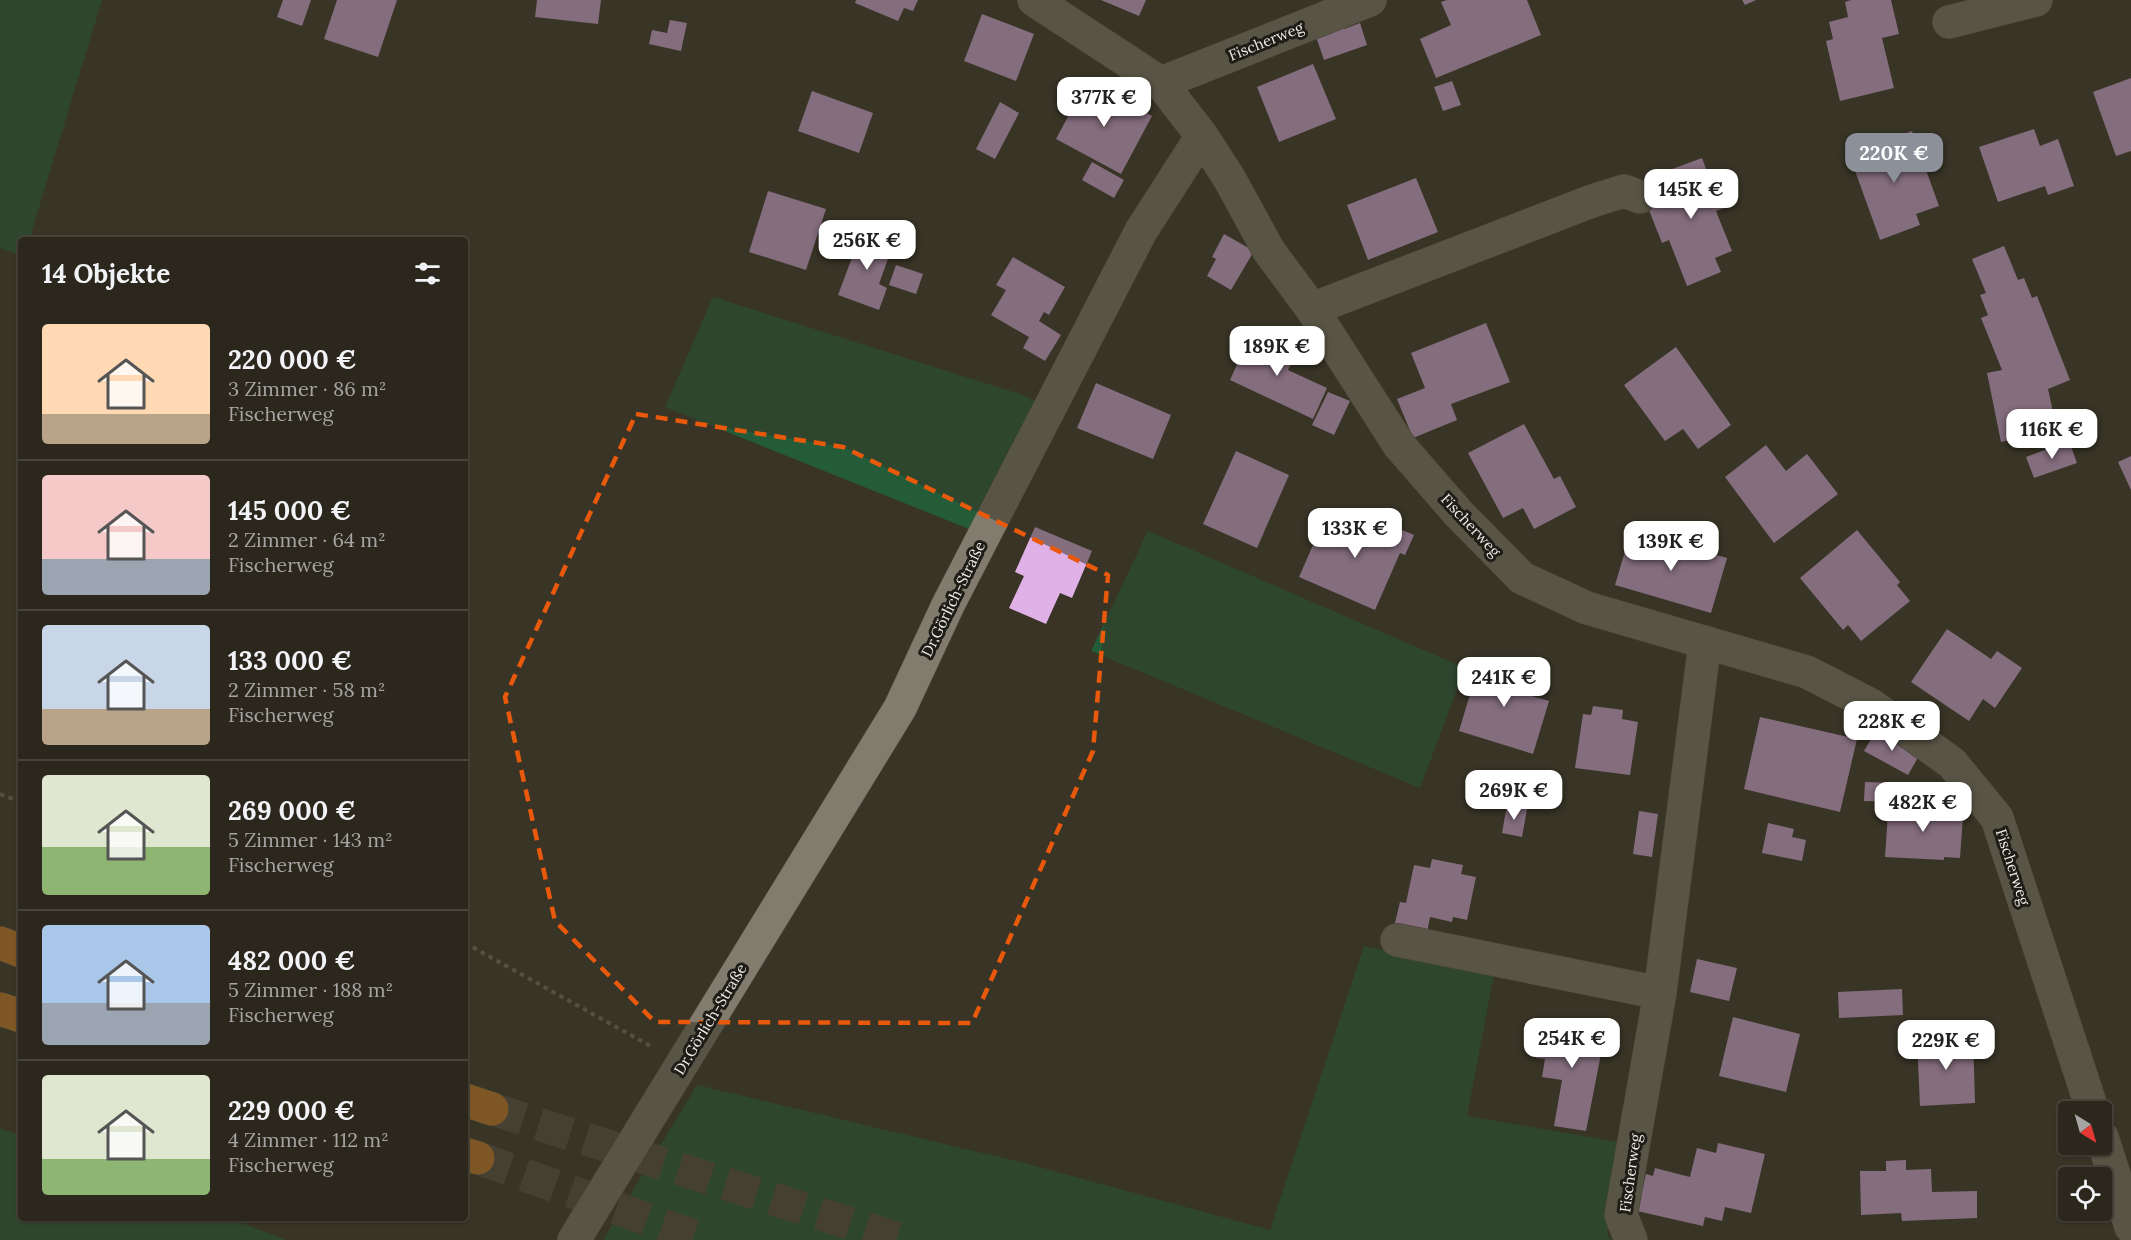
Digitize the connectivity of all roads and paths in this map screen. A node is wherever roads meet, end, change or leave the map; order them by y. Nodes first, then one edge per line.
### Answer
1 (1034, 0) edge
2 (1370, 0) edge
3 (2036, 0) edge
4 (1949, 22) dead end
5 (1161, 83) junction
6 (1202, 136) junction
7 (1640, 197) dead end
8 (1312, 309) junction
9 (1706, 642) junction
10 (0, 794) edge
11 (18, 801) edge
12 (1397, 940) dead end
13 (0, 943) edge
14 (468, 945) edge
15 (18, 950) edge
16 (1660, 993) junction
17 (0, 1009) edge
18 (18, 1015) edge
19 (684, 1064) junction
20 (2089, 1101) edge
21 (2108, 1155) edge
22 (2131, 1227) edge
23 (574, 1240) edge
24 (1631, 1240) edge

1 - 5 street
2 - 5 street, Fischerweg
3 - 4 street
5 - 6 street
6 - 8 street, Fischerweg
6 - 19 street, Dr.Görlich-Straße
7 - 8 street
8 - 9 street, Fischerweg
9 - 16 street, Fischerweg
9 - 20 street, Fischerweg
10 - 11 path
12 - 16 street
13 - 15 highway
14 - 19 path
16 - 24 street, Fischerweg
17 - 18 highway
19 - 23 street, Dr.Görlich-Straße
21 - 22 street

